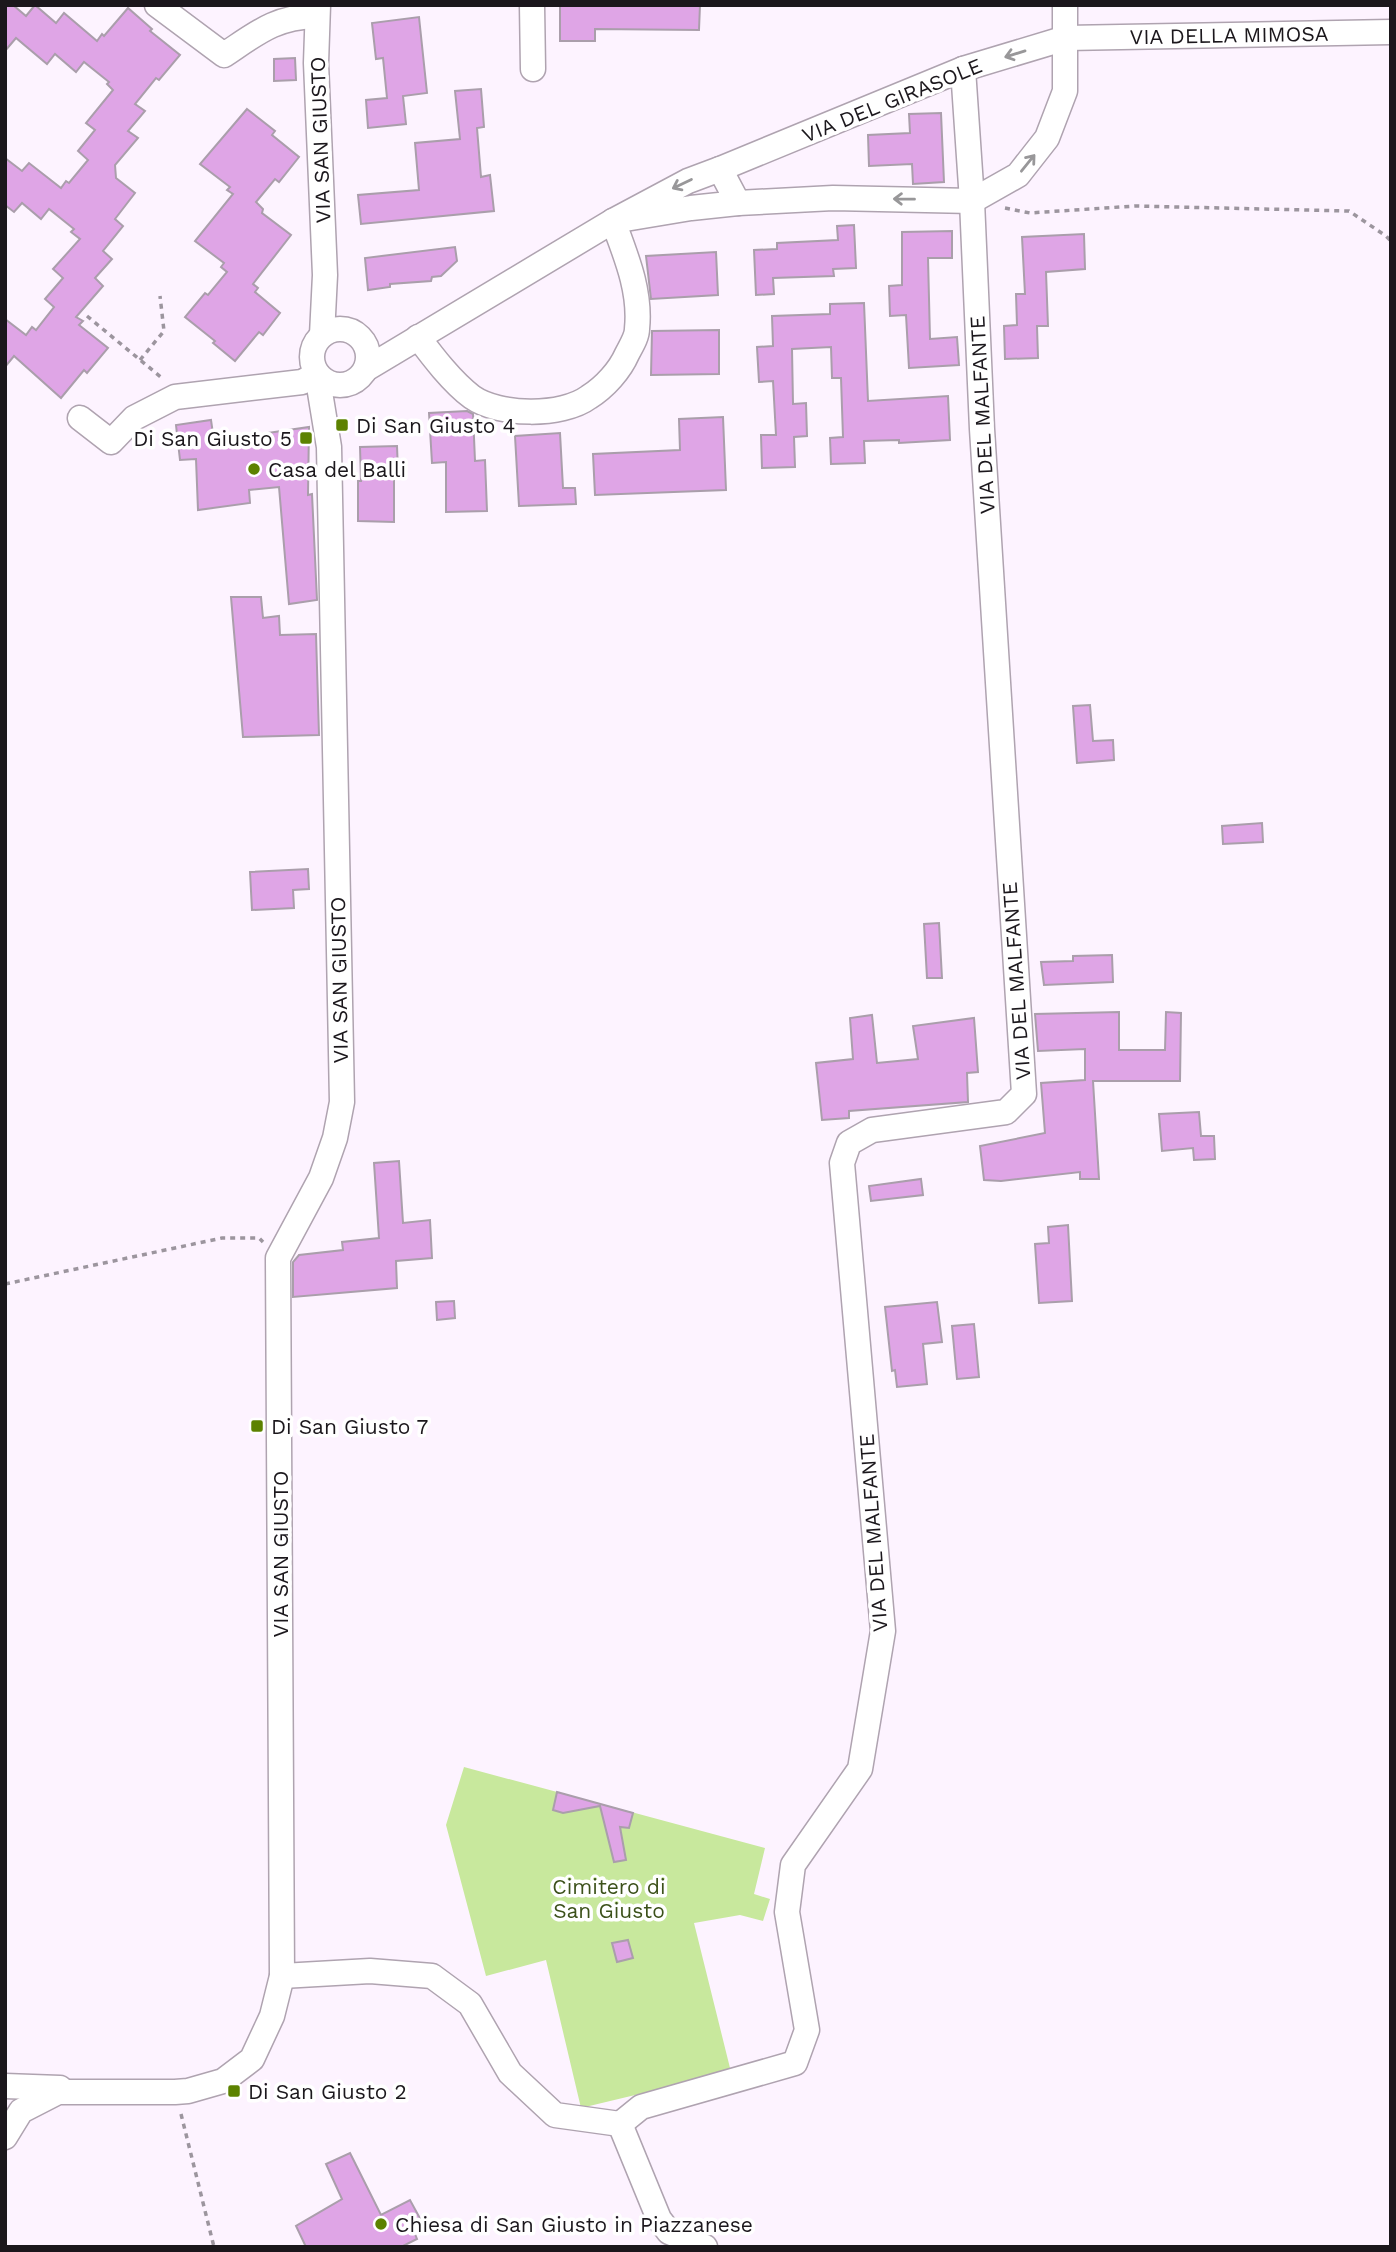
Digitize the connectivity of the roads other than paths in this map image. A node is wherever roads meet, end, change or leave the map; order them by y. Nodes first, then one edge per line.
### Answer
1 (158, 5) edge
2 (532, 5) edge
3 (1065, 5) edge
4 (317, 11) edge
5 (1391, 33) edge
6 (1066, 38) junction
7 (533, 69) dead end
8 (963, 69) junction
9 (720, 169) junction
10 (972, 201) junction
11 (738, 203) junction
12 (613, 221) junction
13 (326, 275) junction
14 (354, 334) junction
15 (323, 335) junction
16 (418, 337) junction
17 (366, 369) junction
18 (317, 374) junction
19 (344, 386) junction
20 (80, 418) dead end
21 (330, 447) junction
22 (282, 1976) junction
23 (5, 2085) edge
24 (103, 2091) junction
25 (13, 2105) edge
26 (621, 2124) junction
27 (5, 2137) edge
28 (705, 2247) edge

1 - 4 street
2 - 7 street
3 - 6 street
4 - 13 street, VIA SAN GIUSTO
5 - 6 street, VIA DELLA MIMOSA
6 -> 8 street, VIA DEL GIRASOLE
10 -> 6 street
8 - 9 street, VIA DEL GIRASOLE
8 - 10 street
9 - 11 street
9 -> 12 street, VIA DEL GIRASOLE
10 -> 11 street, VIA DEL GIRASOLE
10 - 26 street, VIA DEL MALFANTE
11 - 12 street, VIA DEL GIRASOLE
12 - 16 street, VIA DEL GIRASOLE
12 - 16 street
13 - 14 street, VIA SAN GIUSTO
13 - 15 street, VIA SAN GIUSTO
14 - 15 street
14 - 16 street, VIA DEL GIRASOLE
14 - 17 street
15 - 18 street
16 - 17 street, VIA DEL GIRASOLE
17 - 19 street
18 - 19 street
18 - 20 street
18 - 21 street, VIA SAN GIUSTO
19 - 21 street, VIA SAN GIUSTO
21 - 22 street, VIA SAN GIUSTO
22 - 24 street, VIA SAN GIUSTO
22 - 26 street
23 - 24 street
24 - 25 street, VIA SAN GIUSTO
25 - 27 street, VIA SAN GIUSTO
26 - 28 street

